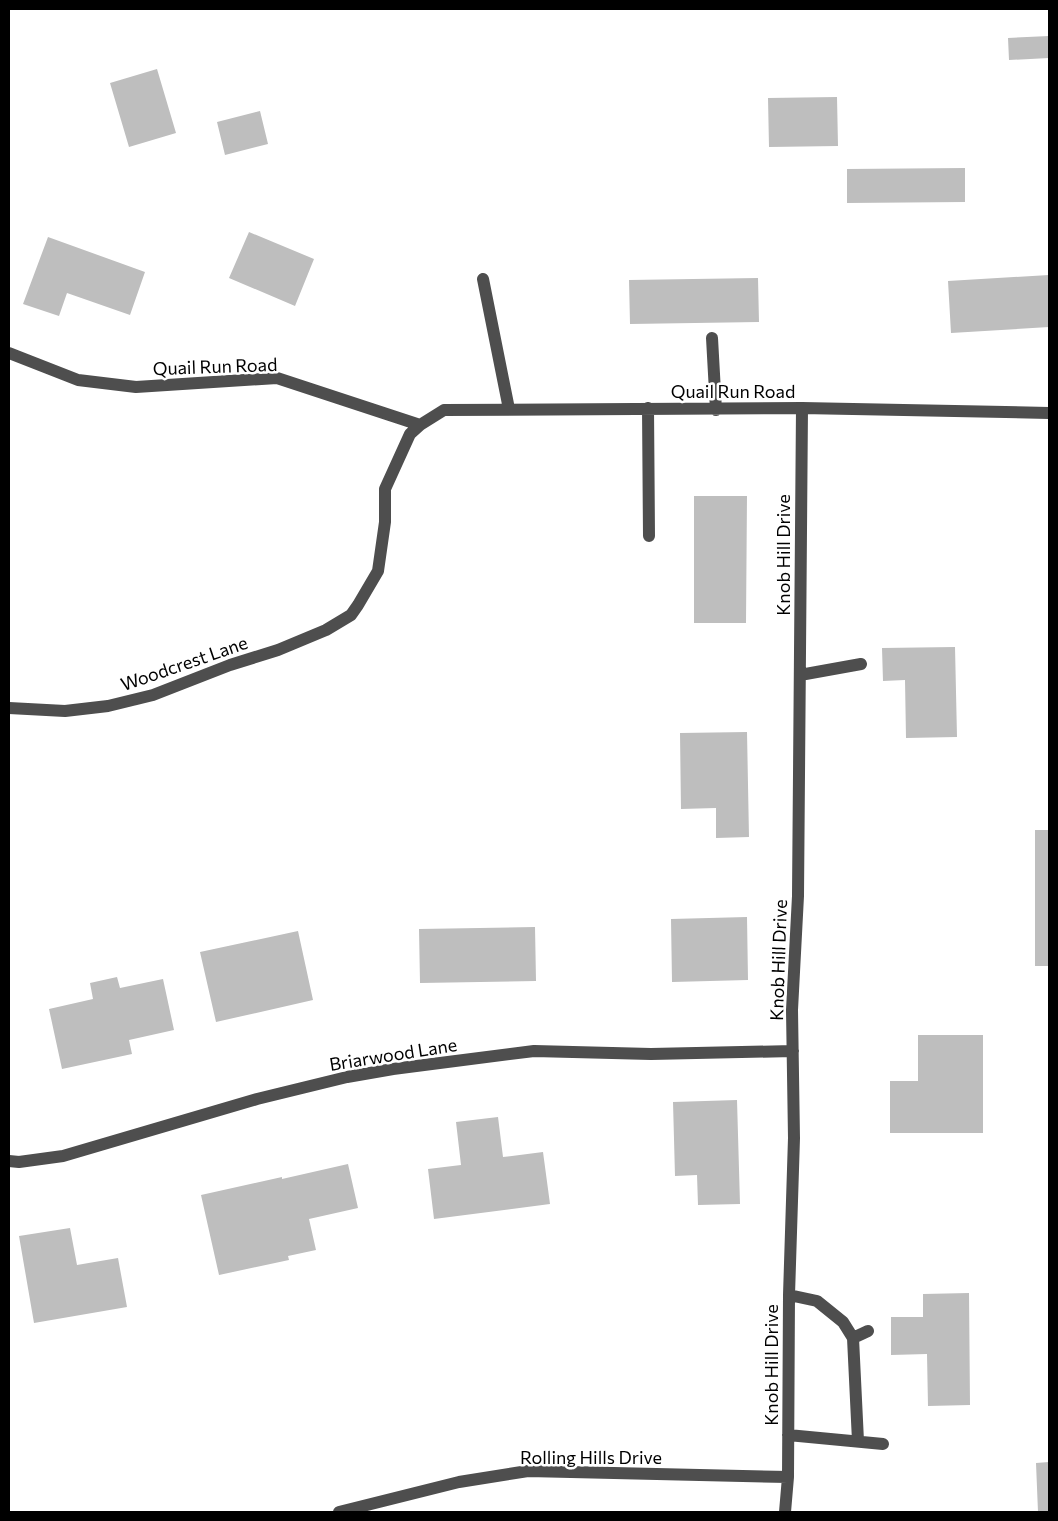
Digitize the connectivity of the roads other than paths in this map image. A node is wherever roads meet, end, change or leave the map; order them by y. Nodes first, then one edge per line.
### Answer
1 (483, 279) dead end
2 (712, 338) dead end
3 (9, 353) edge
4 (648, 408) junction
5 (802, 408) junction
6 (509, 409) junction
7 (716, 410) junction
8 (1049, 413) edge
9 (420, 425) junction
10 (649, 536) dead end
11 (358, 605) joint
12 (861, 664) dead end
13 (800, 674) junction
14 (9, 708) edge
15 (793, 1051) junction
16 (9, 1161) edge
17 (788, 1296) junction
18 (868, 1331) dead end
19 (853, 1338) junction
20 (788, 1435) junction
21 (858, 1441) junction
22 (883, 1444) dead end
23 (788, 1477) junction
24 (339, 1512) edge
25 (785, 1512) edge

1 - 6 street
2 - 7 street
3 - 9 street, Quail Run Road
4 - 6 street, Quail Run Road
4 - 7 street, Quail Run Road
4 - 10 street
5 - 7 street, Quail Run Road
5 - 8 street, Quail Run Road
5 - 13 street, Knob Hill Drive
6 - 9 street, Quail Run Road
9 - 11 street, Quail Run Road
11 - 14 street, Woodcrest Lane
12 - 13 street
13 - 15 street, Knob Hill Drive
15 - 16 street, Briarwood Lane
15 - 17 street, Knob Hill Drive
17 - 19 street
17 - 20 street, Knob Hill Drive
18 - 19 street
19 - 21 street
20 - 21 street
20 - 23 street, Knob Hill Drive
21 - 22 street
23 - 24 street, Rolling Hills Drive
23 - 25 street, Knob Hill Drive

